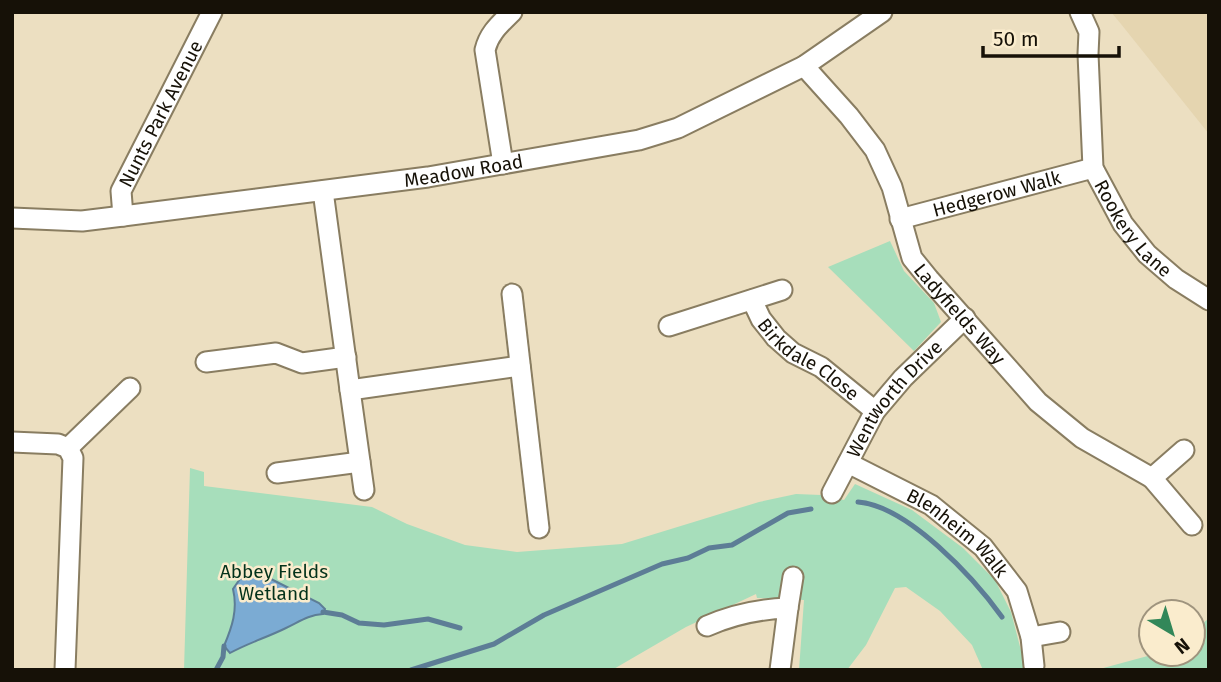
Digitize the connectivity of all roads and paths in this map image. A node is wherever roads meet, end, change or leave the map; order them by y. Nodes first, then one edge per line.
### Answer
1 (212, 12) edge
2 (512, 12) edge
3 (883, 12) edge
4 (1080, 12) edge
5 (804, 66) junction
6 (503, 164) junction
7 (1093, 168) junction
8 (323, 191) junction
9 (123, 216) junction
10 (12, 218) edge
11 (900, 219) junction
12 (782, 290) dead end
13 (512, 294) dead end
14 (752, 300) junction
15 (1209, 300) edge
16 (965, 318) junction
17 (669, 326) dead end
18 (346, 357) junction
19 (206, 362) dead end
20 (520, 366) junction
21 (130, 388) dead end
22 (350, 390) junction
23 (875, 411) junction
24 (12, 442) edge
25 (68, 448) junction
26 (1184, 450) dead end
27 (360, 462) junction
28 (848, 463) junction
29 (277, 473) dead end
30 (1152, 478) junction
31 (364, 490) dead end
32 (834, 490) dead end
33 (1192, 526) dead end
34 (539, 528) dead end
35 (793, 577) dead end
36 (788, 608) junction
37 (707, 626) dead end
38 (1060, 632) dead end
39 (1031, 637) junction
40 (1034, 666) dead end
41 (65, 670) edge
42 (780, 670) edge

1 - 9 street, Nunts Park Avenue
2 - 6 street
3 - 5 street, Meadow Road
4 - 7 street, Rookery Lane
5 - 6 street, Meadow Road
5 - 11 street, Ladyfields Way
6 - 8 street, Meadow Road
7 - 11 street, Hedgerow Walk
7 - 15 street, Rookery Lane
8 - 9 street, Meadow Road
8 - 18 street
9 - 10 street, Meadow Road
11 - 16 street, Ladyfields Way
12 - 14 street, Birkdale Close
13 - 20 street
14 - 17 street, Birkdale Close
14 - 23 street, Birkdale Close
16 - 23 street, Wentworth Drive
16 - 30 street, Ladyfields Way
18 - 19 street
18 - 22 street
20 - 22 street
20 - 34 street
21 - 25 street
22 - 27 street
23 - 28 street, Wentworth Drive
24 - 25 street
25 - 41 street
26 - 30 street
27 - 29 street
27 - 31 street
28 - 32 street, Wentworth Drive
28 - 39 street, Blenheim Walk
30 - 33 street, Ladyfields Way
35 - 36 street
36 - 37 street
36 - 42 street
38 - 39 street
39 - 40 street, Blenheim Walk

